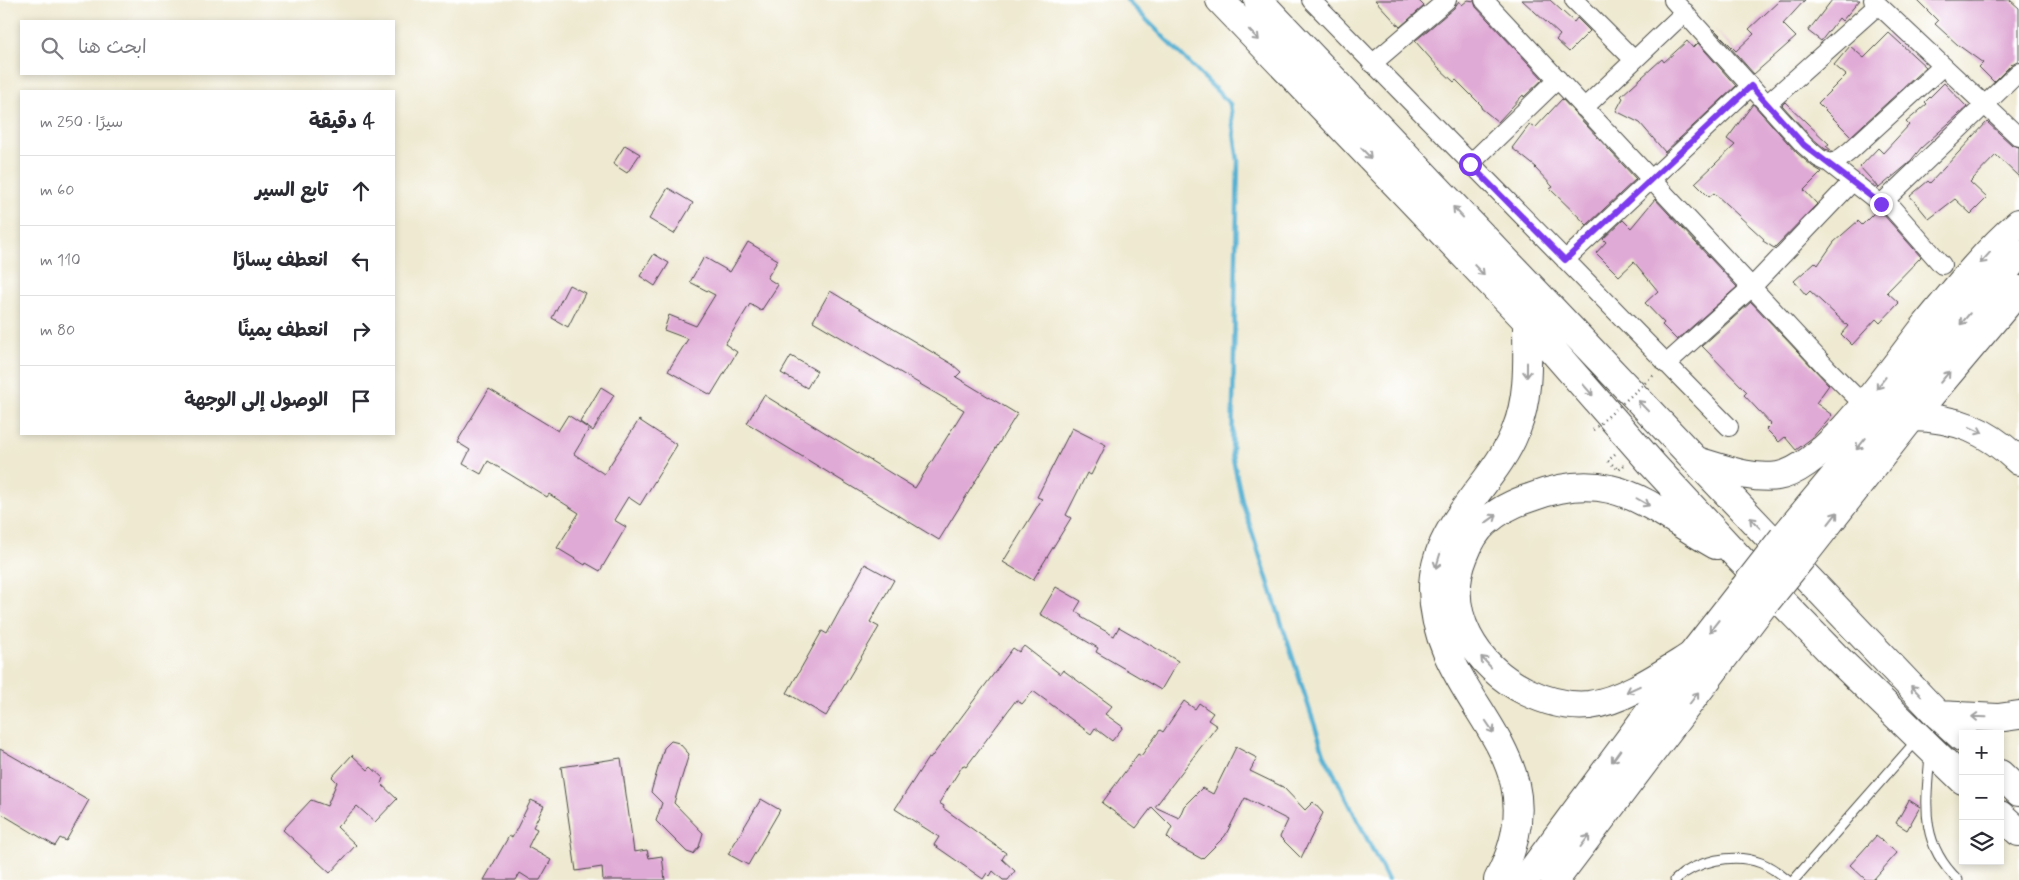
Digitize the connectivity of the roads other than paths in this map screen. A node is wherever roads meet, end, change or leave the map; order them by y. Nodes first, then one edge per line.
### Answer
1 (1220, 0) edge
2 (1258, 0) edge
3 (1311, 0) edge
4 (1447, 0) edge
5 (1484, 0) edge
6 (1574, 0) edge
7 (1876, 2) edge
8 (1679, 6) edge
9 (1634, 60) junction
10 (1372, 64) junction
11 (1943, 66) junction
12 (2019, 72) edge
13 (1558, 79) junction
14 (1751, 86) junction
15 (1767, 104) junction
16 (1985, 104) junction
17 (1584, 108) junction
18 (2019, 138) edge
19 (1828, 163) junction
20 (1470, 164) junction
21 (1651, 180) junction
22 (1852, 182) junction
23 (1886, 200) junction
24 (2019, 223) edge
25 (2019, 254) edge
26 (1565, 260) junction
27 (1942, 265) dead end
28 (1752, 287) junction
29 (2019, 290) edge
30 (1528, 321) junction
31 (1661, 369) junction
32 (1859, 400) dead end
33 (1912, 417) junction
34 (1728, 427) dead end
35 (2019, 461) edge
36 (1697, 462) junction
37 (1793, 547) junction
38 (1740, 559) junction
39 (1755, 595) junction
40 (1690, 656) junction
41 (1938, 714) junction
42 (2019, 715) edge
43 (1959, 734) edge
44 (1925, 744) junction
45 (2001, 775) edge
46 (1959, 776) edge
47 (2019, 792) edge
48 (2004, 819) edge
49 (2019, 832) edge
50 (1498, 880) edge
51 (1525, 880) edge
52 (1555, 880) edge
53 (1675, 880) edge
54 (1787, 880) edge
55 (1794, 880) edge
56 (1958, 880) edge

1 -> 30 main road
36 -> 2 main road
3 - 10 street
4 - 10 street
5 - 13 street
6 - 9 street
7 - 11 street
7 - 15 street
8 - 9 street
8 - 14 street
9 - 17 street
10 - 20 street
11 - 16 street
11 - 19 street
12 - 16 street
13 - 17 street
13 - 20 street
14 - 15 street
14 - 21 street
15 - 19 street
16 - 18 street
16 - 23 street
17 - 21 street
19 - 22 street
20 - 26 street
21 - 26 street
21 - 28 street
22 - 23 street
22 - 28 street
23 - 27 street
24 -> 36 main road
25 -> 37 main road
26 - 31 street
28 - 31 street
28 - 32 street
33 -> 29 main road
30 -> 38 main road
30 -> 50 main road
31 - 34 street
33 -> 35 main road
37 -> 33 main road
41 -> 36 main road
37 - 39 main road, bridge
40 -> 38 main road
38 - 44 main road
39 -> 40 main road
52 -> 39 main road
40 -> 51 main road
42 -> 41 main road
41 - 43 main road
44 - 46 main road
44 - 55 lane
44 - 56 lane
45 - 47 main road
48 - 49 main road
53 - 54 lane

